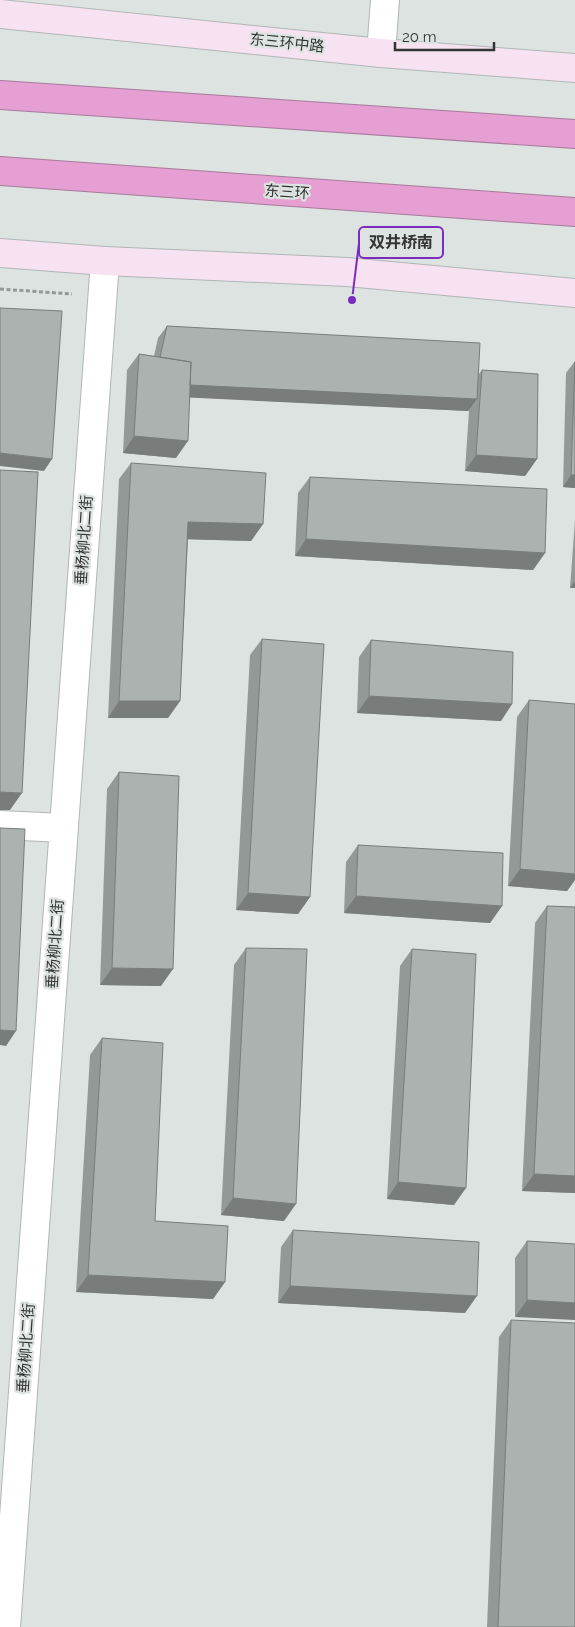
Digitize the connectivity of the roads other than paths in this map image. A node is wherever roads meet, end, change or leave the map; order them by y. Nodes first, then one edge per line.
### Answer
1 (385, 0) edge
2 (0, 14) edge
3 (381, 53) junction
4 (575, 68) edge
5 (0, 95) edge
6 (575, 134) edge
7 (0, 171) edge
8 (575, 212) edge
9 (0, 254) edge
10 (105, 261) junction
11 (575, 292) edge
12 (0, 825) edge
13 (64, 828) junction
14 (9, 1460) edge
15 (6, 1627) edge

1 - 3 street
2 - 3 street, 东三环中路
3 - 4 street, 东三环中路
5 - 6 highway
7 - 8 highway, 东三环
9 - 10 street
10 - 11 street
10 - 13 street, 垂杨柳北二街
12 - 13 street
13 - 14 street, 垂杨柳北二街
14 - 15 street, 垂杨柳北二街

